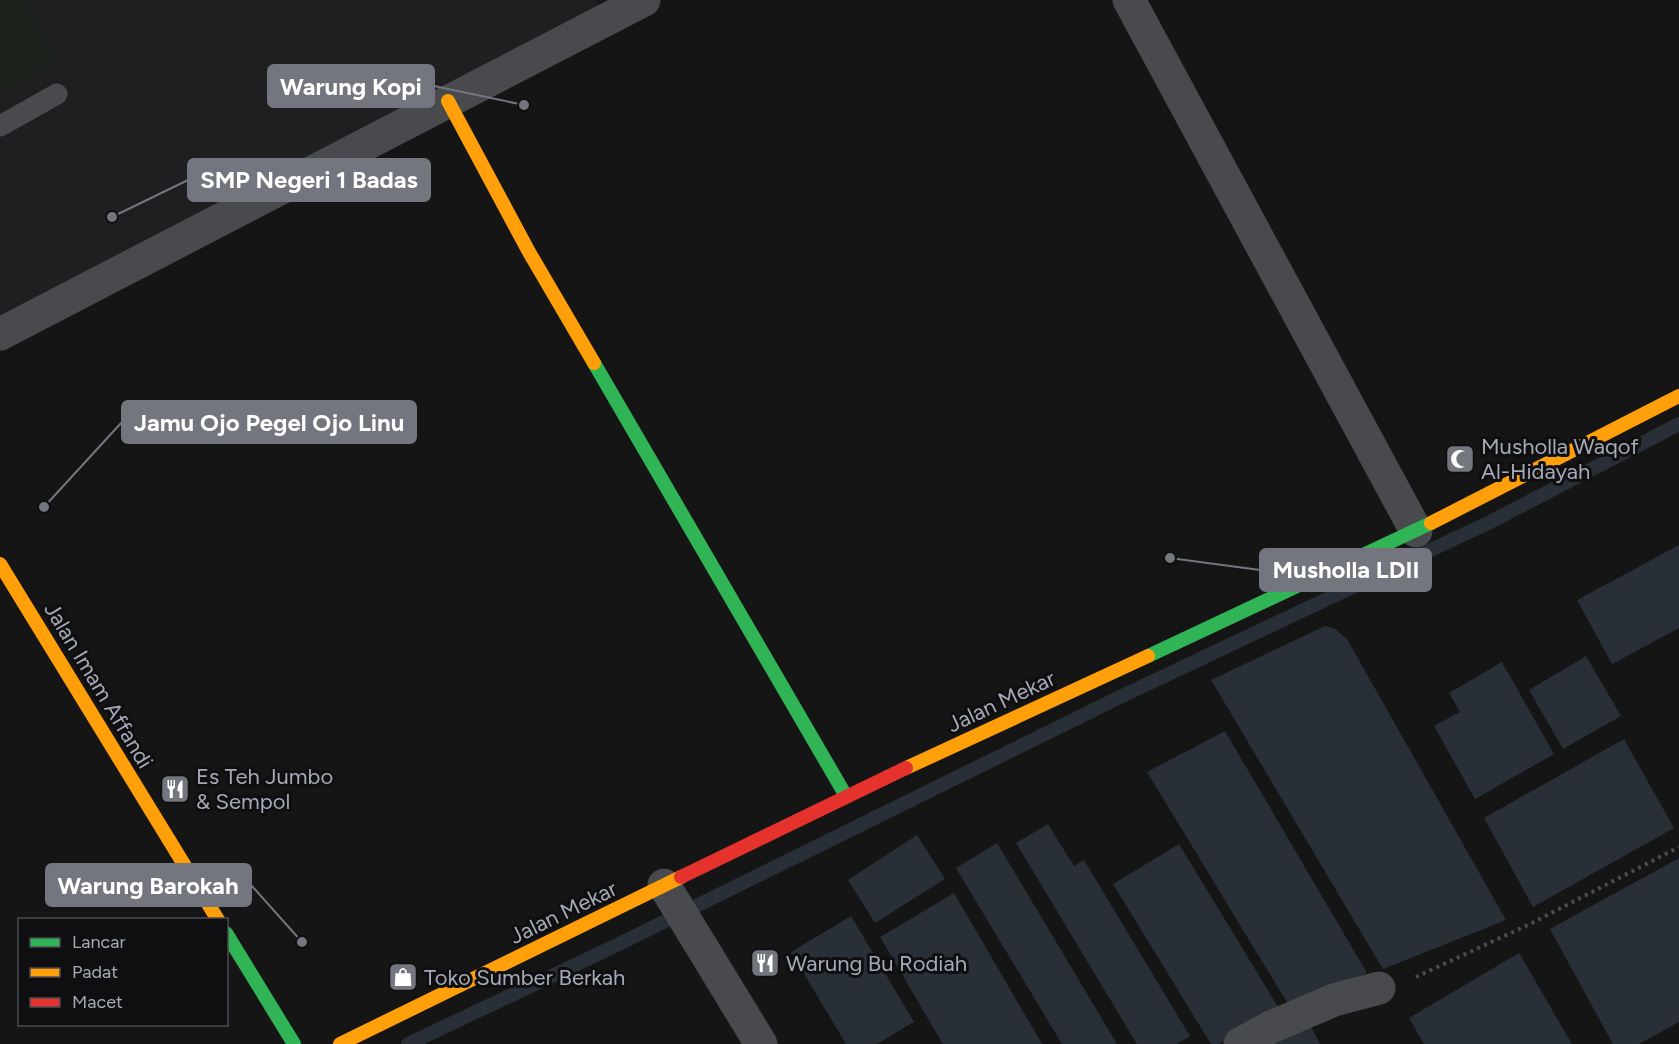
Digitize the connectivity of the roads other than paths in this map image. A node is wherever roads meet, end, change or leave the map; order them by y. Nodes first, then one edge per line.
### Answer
1 (644, 0) edge
2 (1129, 0) edge
3 (57, 94) dead end
4 (448, 101) junction
5 (0, 126) edge
6 (0, 334) edge
7 (1679, 396) edge
8 (1416, 531) junction
9 (0, 564) edge
10 (846, 796) junction
11 (669, 894) junction
12 (217, 918) edge
13 (228, 936) edge
14 (1379, 988) road end
15 (294, 1044) edge
16 (340, 1044) edge
17 (761, 1044) edge
18 (1240, 1044) edge

1 - 4 street
2 - 8 street
3 - 5 lane
4 - 6 street
4 - 10 street
7 - 8 street, Jalan Mekar
8 - 10 street, Jalan Mekar
9 - 12 street, Jalan Imam Affandi
10 - 11 street, Jalan Mekar
11 - 16 street, Jalan Mekar
11 - 17 street
13 - 15 street
14 - 18 street

